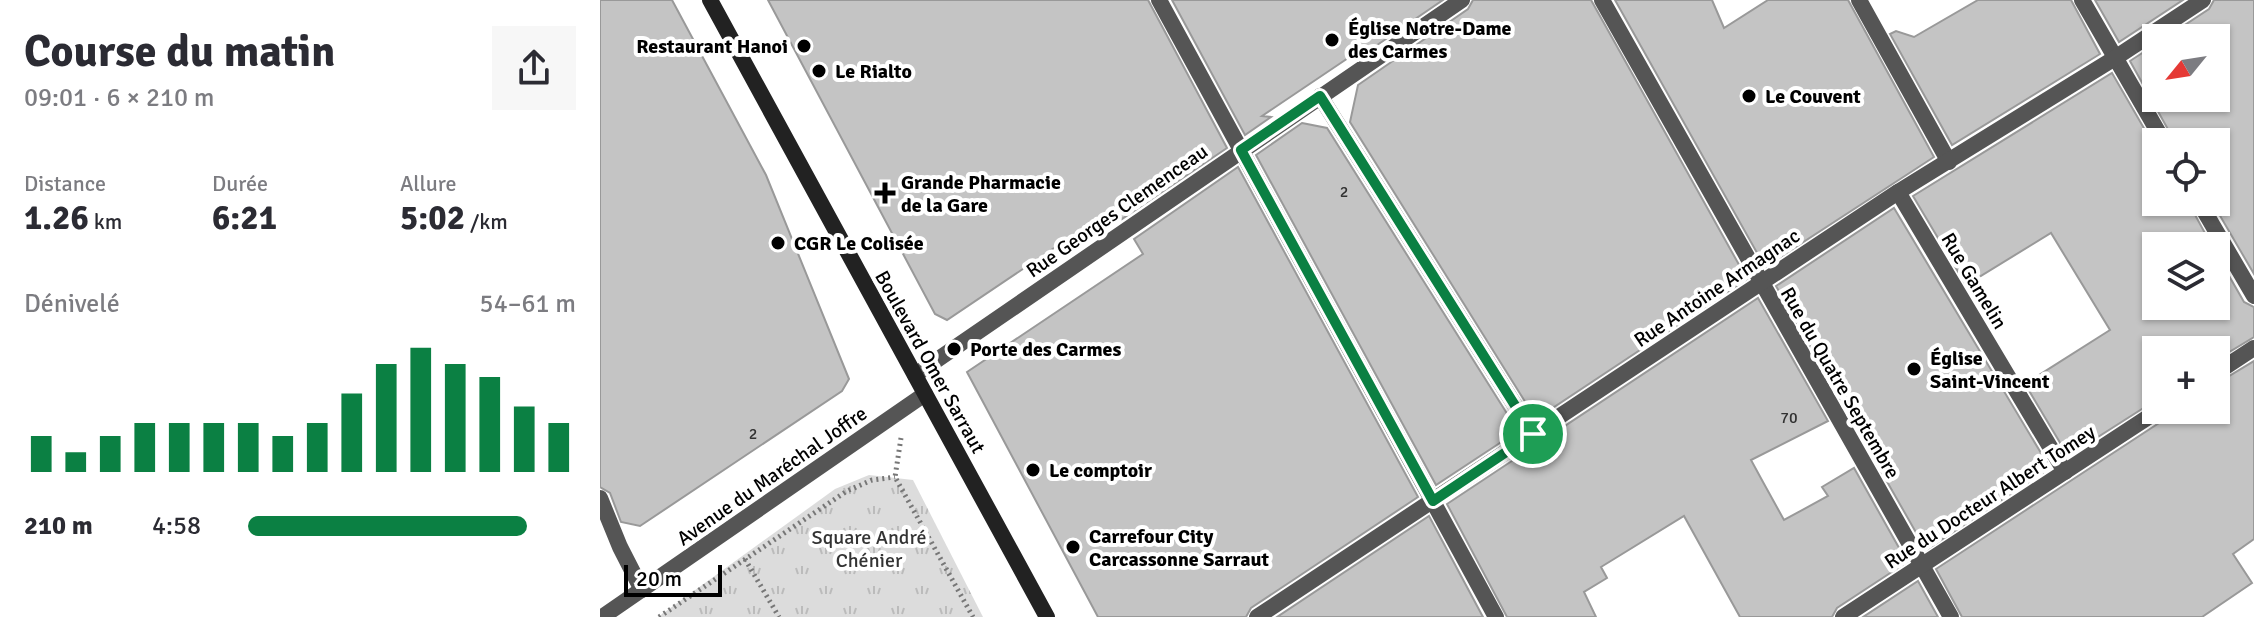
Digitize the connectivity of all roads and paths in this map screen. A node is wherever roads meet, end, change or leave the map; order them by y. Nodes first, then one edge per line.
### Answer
1 (1159, 0) edge
2 (1462, 0) edge
3 (1602, 0) edge
4 (1859, 0) edge
5 (2082, 0) edge
6 (2203, 0) edge
7 (715, 2) edge
8 (2115, 58) junction
9 (1320, 96) junction
10 (2156, 128) edge
11 (1241, 150) junction
12 (1949, 162) junction
13 (1898, 192) junction
14 (2207, 216) edge
15 (1761, 283) junction
16 (2254, 296) edge
17 (2254, 348) edge
18 (2230, 364) edge
19 (915, 375) junction
20 (925, 394) junction
21 (2142, 421) edge
22 (1533, 434) junction
23 (2065, 472) junction
24 (600, 498) edge
25 (1433, 501) junction
26 (745, 559) junction
27 (1921, 566) junction
28 (642, 590) junction
29 (602, 617) edge
30 (659, 617) edge
31 (779, 617) edge
32 (973, 617) edge
33 (1047, 617) edge
34 (1257, 617) edge
35 (1496, 617) edge
36 (1843, 617) edge
37 (1951, 617) edge

1 - 11 street
2 - 9 street, Rue Georges Clemenceau
3 - 15 street, Rue du Quatre Septembre
4 - 12 street
5 - 8 street
6 - 8 street, Rue Antoine Armagnac
7 - 19 main road, Boulevard Omer Sarraut
8 - 10 street
8 - 12 street, Rue Antoine Armagnac
9 - 11 street, Rue Georges Clemenceau
9 - 22 street
11 - 19 street, Rue Georges Clemenceau
11 - 25 street
12 - 13 street, Rue Antoine Armagnac
13 - 15 street, Rue Antoine Armagnac
13 - 23 street, Rue Gamelin
14 - 16 street
15 - 22 street, Rue Antoine Armagnac
15 - 27 street, Rue du Quatre Septembre
17 - 18 street
19 - 20 main road, Boulevard Omer Sarraut
20 - 28 street, Avenue du Maréchal Joffre
20 - 33 main road, Boulevard Omer Sarraut
21 - 23 street, Rue du Docteur Albert Tomey
22 - 25 street, Rue Antoine Armagnac
23 - 27 street, Rue du Docteur Albert Tomey
24 - 28 street
25 - 34 street, Rue Antoine Armagnac
25 - 35 street
26 - 30 path
26 - 31 path
26 - 32 path
27 - 36 street, Rue du Docteur Albert Tomey
27 - 37 street, Rue du Quatre Septembre
28 - 29 street, Avenue du Maréchal Joffre

